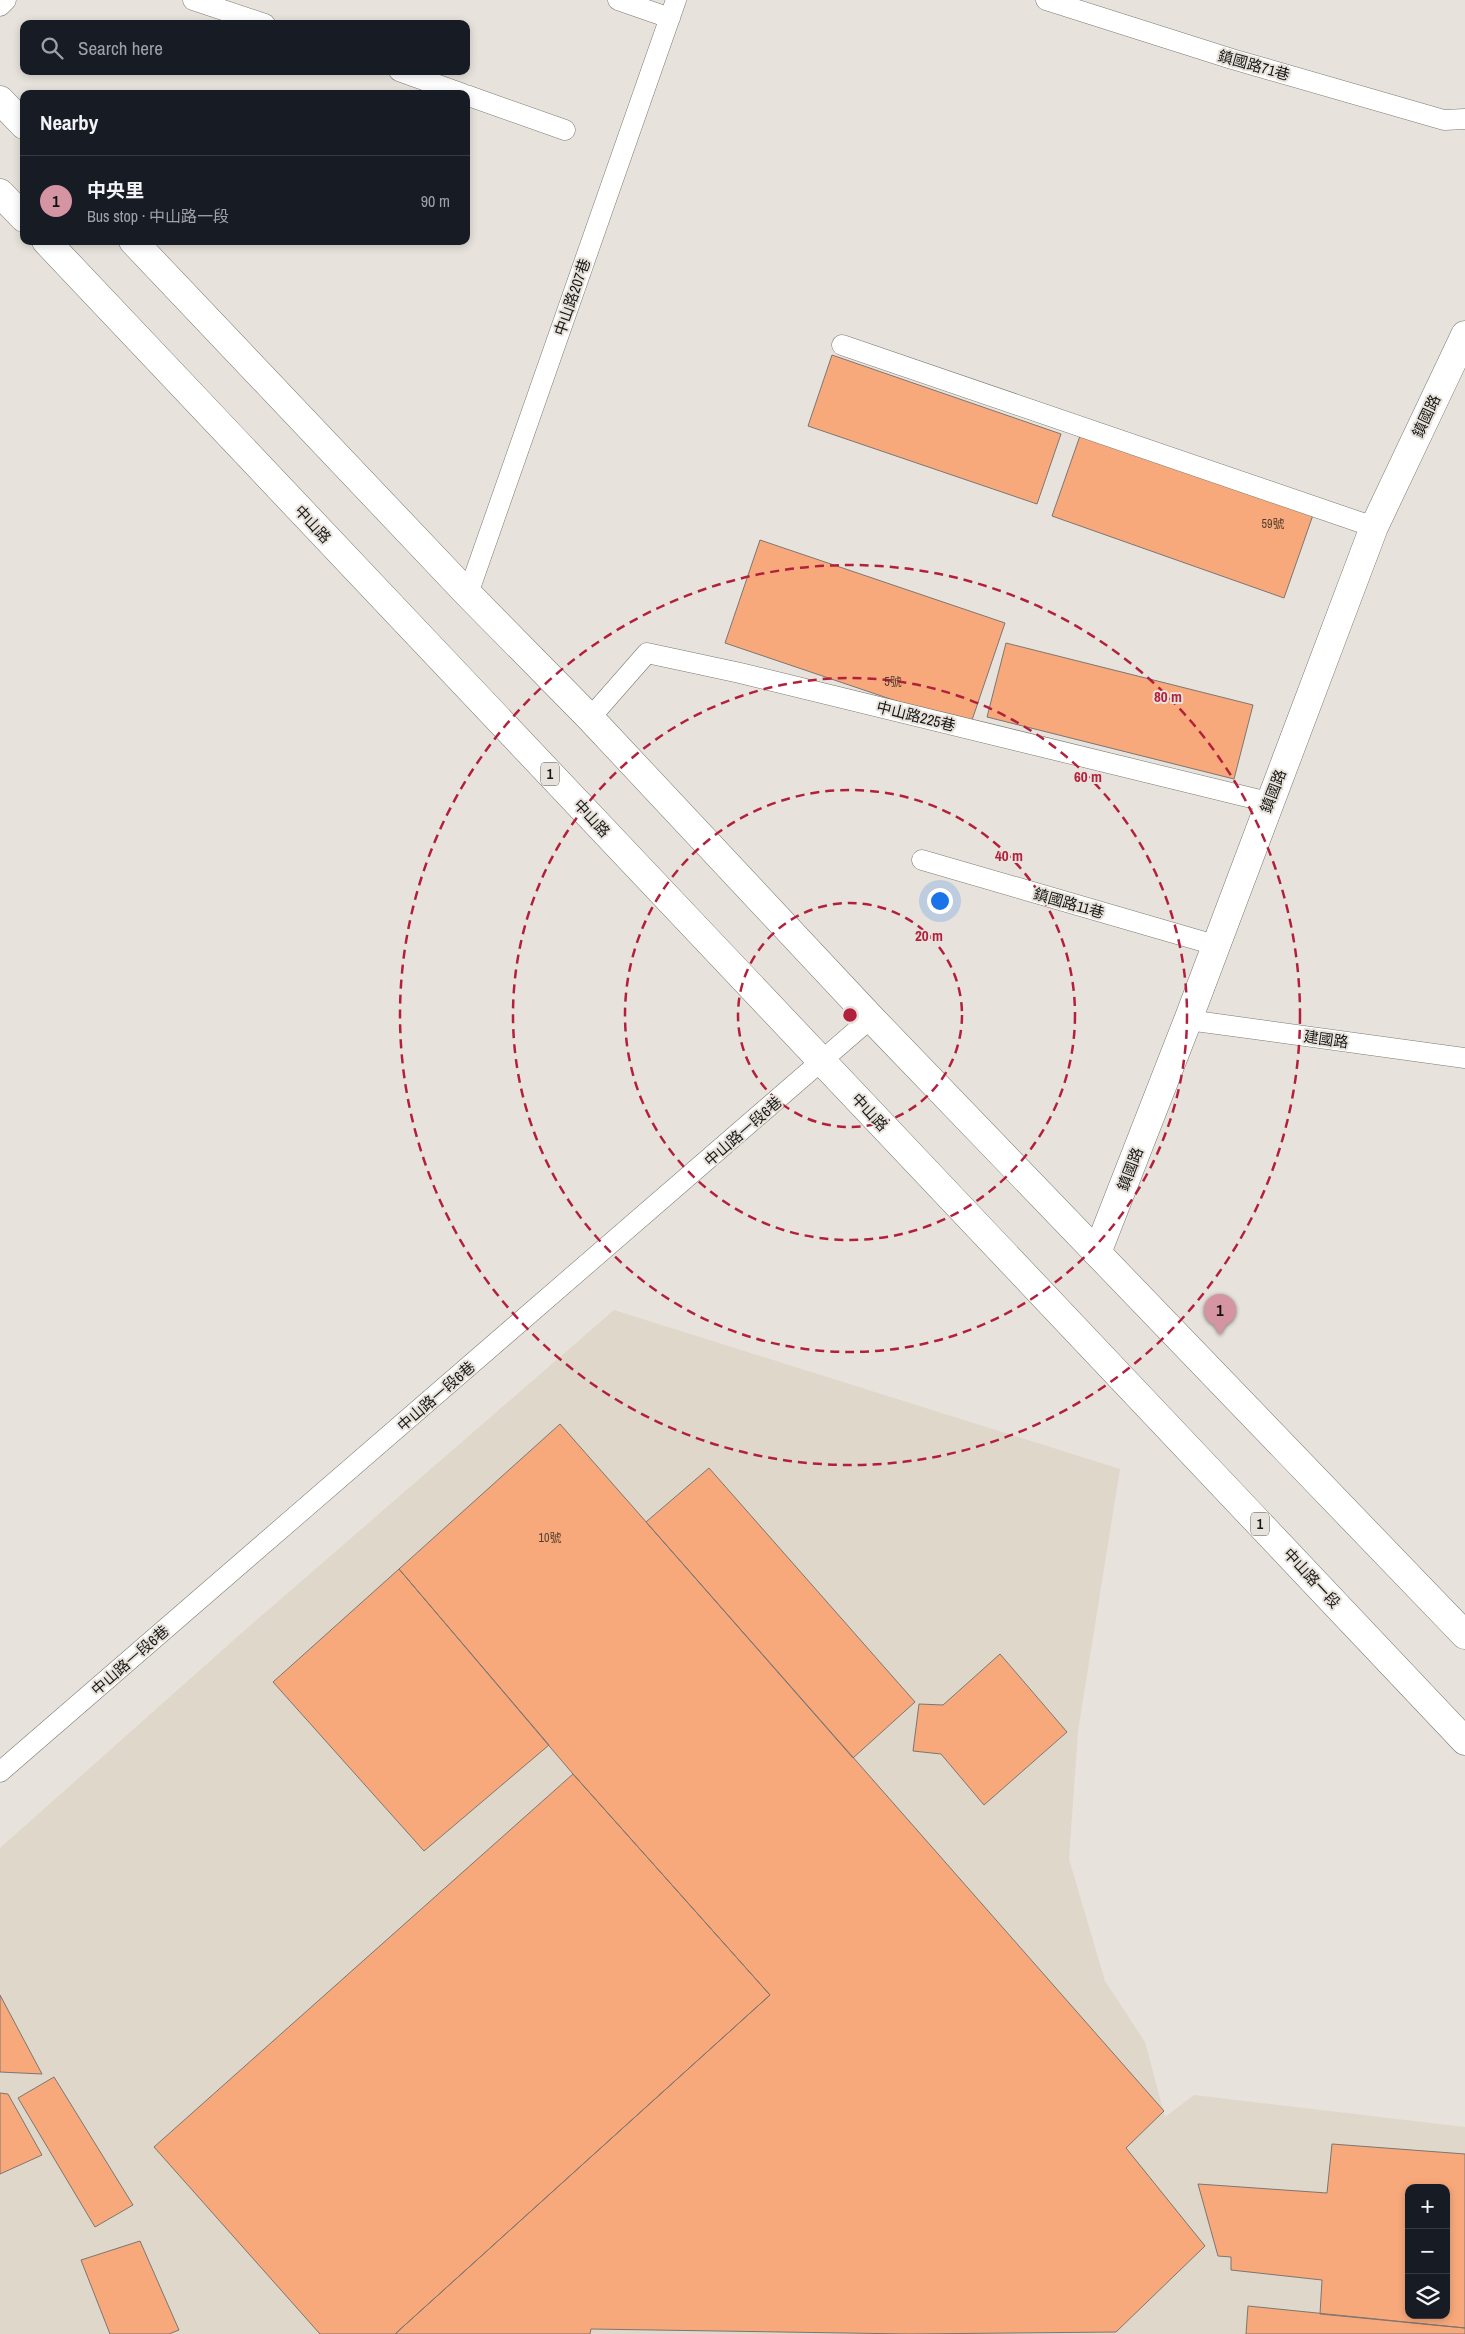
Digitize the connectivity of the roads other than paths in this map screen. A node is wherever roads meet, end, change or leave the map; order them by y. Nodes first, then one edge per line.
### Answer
1 (6, 0) edge
2 (193, 0) edge
3 (618, 0) edge
4 (1046, 0) edge
5 (224, 4) edge
6 (0, 6) edge
7 (673, 9) edge
8 (257, 20) edge
9 (410, 75) edge
10 (451, 90) edge
11 (470, 96) edge
12 (0, 100) edge
13 (1465, 120) edge
14 (20, 122) edge
15 (565, 130) dead end
16 (0, 193) edge
17 (20, 214) edge
18 (50, 245) edge
19 (138, 245) edge
20 (1465, 335) edge
21 (842, 344) dead end
22 (1374, 527) junction
23 (468, 594) junction
24 (590, 718) junction
25 (1268, 802) junction
26 (922, 860) dead end
27 (1216, 945) junction
28 (871, 1018) junction
29 (1188, 1020) junction
30 (1465, 1058) edge
31 (823, 1061) junction
32 (1097, 1253) junction
33 (1055, 1307) joint
34 (1465, 1635) edge
35 (1465, 1741) edge
36 (0, 1772) edge

1 - 6 lane
2 - 5 lane
3 - 7 lane
4 - 13 lane, 鎮國路71巷
5 - 8 lane
7 - 23 lane, 中山路207巷
9 - 10 lane
11 - 15 lane
12 - 14 main road
16 - 17 main road
18 - 31 main road, 中山路 / 1
19 - 23 main road
20 - 22 main road, 鎮國路
21 - 22 lane
22 - 25 main road, 鎮國路
23 - 24 main road
24 - 25 lane, 中山路225巷
24 - 28 main road
25 - 27 main road, 鎮國路
26 - 27 lane, 鎮國路11巷
27 - 29 main road, 鎮國路
28 - 31 lane, 中山路一段6巷
28 - 32 main road
29 - 30 lane, 建國路
29 - 32 main road, 鎮國路
31 - 33 main road, 中山路 / 1
31 - 36 lane, 中山路一段6巷
32 - 34 main road
33 - 35 main road, 中山路一段 / 1

